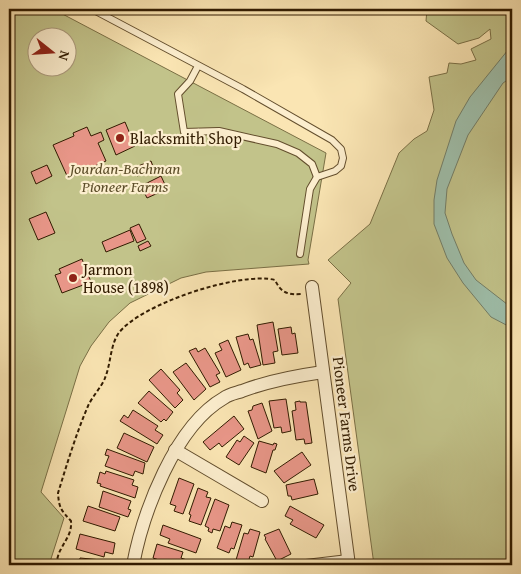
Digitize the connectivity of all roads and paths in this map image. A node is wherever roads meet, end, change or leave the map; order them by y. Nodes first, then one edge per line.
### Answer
1 (92, 9) edge
2 (198, 66) junction
3 (317, 177) junction
4 (300, 254) dead end
5 (308, 290) joint
6 (324, 372) junction
7 (175, 450) junction
8 (262, 501) dead end
9 (348, 562) edge
10 (56, 565) edge
11 (133, 565) edge
12 (289, 565) edge

1 - 2 lane
2 - 3 lane
2 - 3 lane
3 - 4 lane
5 - 6 street, Pioneer Farms Drive
5 - 10 path
6 - 7 street
6 - 9 street, Pioneer Farms Drive
7 - 8 street
7 - 11 street
9 - 12 lane

